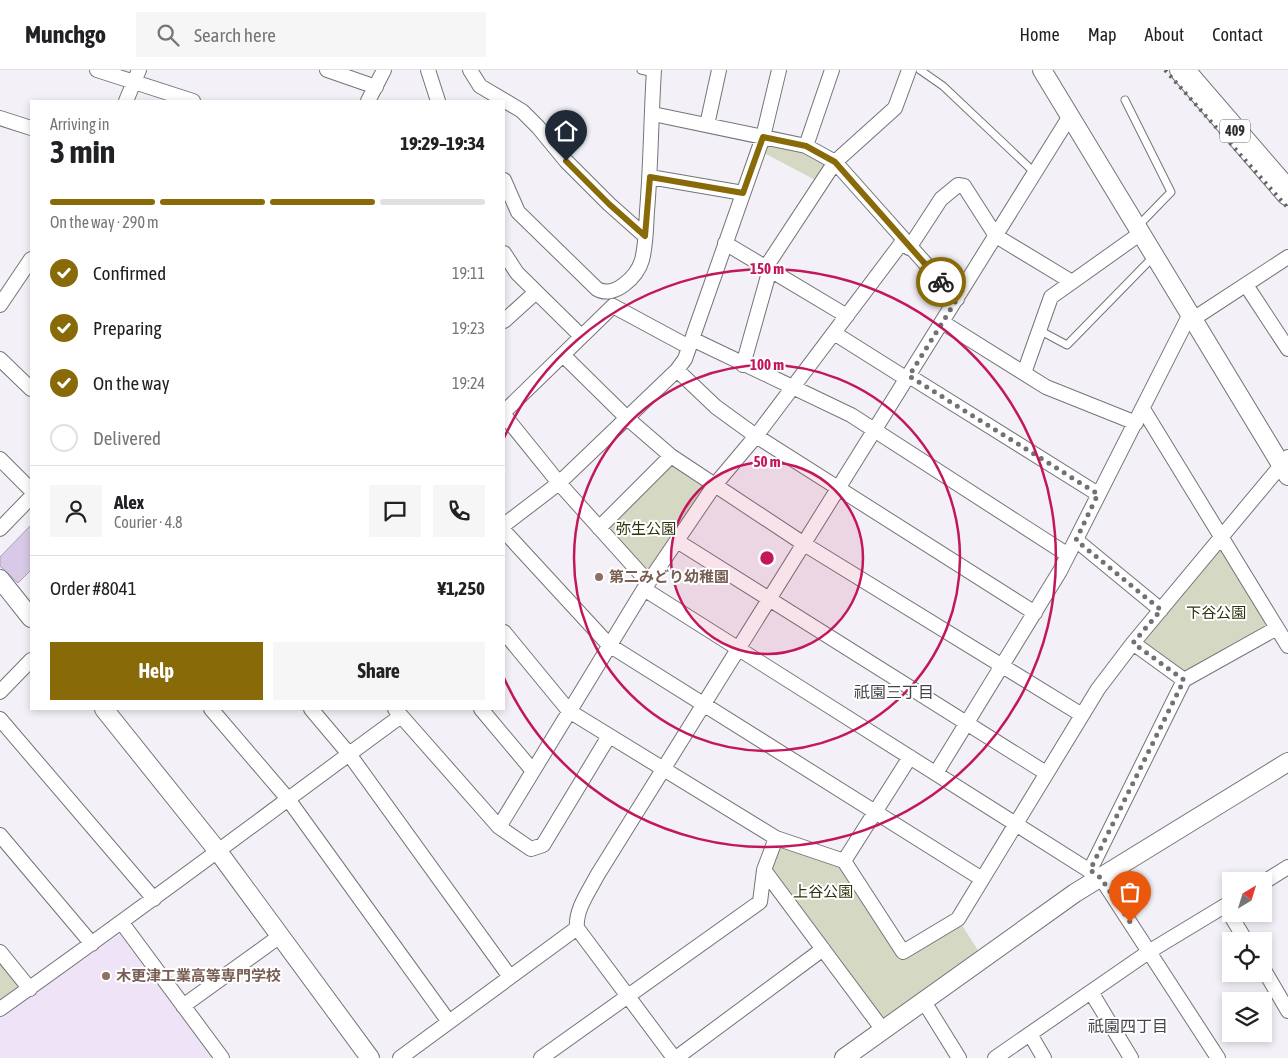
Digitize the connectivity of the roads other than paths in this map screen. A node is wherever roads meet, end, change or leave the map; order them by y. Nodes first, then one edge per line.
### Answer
1 (97, 70) edge
2 (327, 70) edge
3 (384, 70) edge
4 (428, 70) edge
5 (470, 70) edge
6 (719, 70) edge
7 (779, 70) edge
8 (832, 70) edge
9 (909, 70) edge
10 (920, 70) edge
11 (1042, 70) edge
12 (1182, 70) edge
13 (650, 71) edge
14 (136, 76) edge
15 (376, 86) junction
16 (434, 87) junction
17 (496, 99) edge
18 (126, 100) edge
19 (191, 100) edge
20 (369, 100) edge
21 (426, 100) edge
22 (438, 100) edge
23 (1125, 100) dead end
24 (505, 103) edge
25 (653, 114) junction
26 (1070, 116) junction
27 (2, 121) edge
28 (707, 125) junction
29 (30, 128) edge
30 (763, 137) junction
31 (806, 146) junction
32 (835, 162) junction
33 (1035, 174) junction
34 (650, 177) junction
35 (505, 182) edge
36 (743, 193) junction
37 (1288, 193) edge
38 (1139, 230) junction
39 (645, 236) junction
40 (996, 236) junction
41 (726, 243) junction
42 (906, 244) junction
43 (505, 255) edge
44 (1155, 255) junction
45 (1288, 257) edge
46 (30, 263) edge
47 (768, 268) junction
48 (27, 276) edge
49 (1072, 282) junction
50 (1246, 284) junction
51 (536, 292) junction
52 (957, 299) junction
53 (0, 305) edge
54 (847, 316) junction
55 (1191, 316) junction
56 (505, 320) edge
57 (942, 322) junction
58 (1039, 330) junction
59 (834, 333) junction
60 (580, 335) junction
61 (690, 343) junction
62 (1288, 349) edge
63 (563, 355) junction
64 (0, 359) edge
65 (743, 365) junction
66 (677, 370) junction
67 (1024, 373) junction
68 (908, 377) junction
69 (793, 387) junction
70 (30, 388) edge
71 (1143, 408) junction
72 (505, 413) edge
73 (505, 415) edge
74 (627, 418) junction
75 (1136, 423) junction
76 (874, 432) junction
77 (756, 436) junction
78 (671, 456) junction
79 (0, 459) edge
80 (1286, 466) edge
81 (559, 483) junction
82 (714, 486) junction
83 (30, 489) edge
84 (839, 489) junction
85 (1098, 494) junction
86 (30, 498) edge
87 (505, 523) edge
88 (599, 528) junction
89 (0, 529) edge
90 (505, 533) edge
91 (1222, 537) junction
92 (1076, 540) junction
93 (676, 541) junction
94 (804, 544) junction
95 (1068, 555) junction
96 (0, 579) edge
97 (646, 585) junction
98 (770, 600) junction
99 (1161, 610) junction
100 (1035, 613) junction
101 (30, 617) edge
102 (1278, 628) junction
103 (505, 633) edge
104 (1133, 643) junction
105 (609, 645) junction
106 (1288, 646) edge
107 (739, 649) junction
108 (30, 661) edge
109 (1002, 666) junction
110 (1184, 680) junction
111 (0, 692) edge
112 (704, 705) junction
113 (105, 710) edge
114 (212, 710) edge
115 (312, 710) edge
116 (482, 710) edge
117 (569, 711) junction
118 (398, 713) edge
119 (1082, 715) junction
120 (0, 719) edge
121 (967, 723) junction
122 (610, 736) junction
123 (349, 754) junction
124 (910, 757) junction
125 (1288, 762) edge
126 (664, 770) junction
127 (533, 771) junction
128 (936, 773) junction
129 (1046, 773) junction
130 (288, 799) junction
131 (875, 812) junction
132 (1015, 823) junction
133 (499, 827) junction
134 (0, 835) edge
135 (776, 838) junction
136 (217, 850) junction
137 (844, 861) junction
138 (1288, 867) edge
139 (764, 870) junction
140 (1096, 874) junction
141 (1272, 877) edge
142 (982, 880) junction
143 (779, 889) junction
144 (154, 899) junction
145 (760, 902) junction
146 (1222, 908) edge
147 (122, 923) junction
148 (577, 928) junction
149 (280, 936) junction
150 (92, 944) junction
151 (823, 949) junction
152 (1150, 951) junction
153 (0, 952) edge
154 (510, 977) junction
155 (1271, 982) edge
156 (30, 988) junction
157 (1091, 992) junction
158 (628, 995) junction
159 (923, 1000) junction
160 (183, 1006) junction
161 (0, 1009) edge
162 (1288, 1011) edge
163 (448, 1022) junction
164 (883, 1030) junction
165 (1030, 1034) junction
166 (222, 1058) edge
167 (370, 1058) edge
168 (400, 1058) edge
169 (541, 1058) edge
170 (675, 1058) edge
171 (844, 1058) edge
172 (959, 1058) edge
173 (995, 1058) edge
174 (1044, 1058) edge
175 (1131, 1058) edge
176 (1218, 1058) edge

1 - 14 street
2 - 15 street
3 - 15 street
4 - 16 street
5 - 17 street
6 - 28 street
7 - 30 street
8 - 31 street
9 - 32 street
10 - 33 lane
11 - 26 street
12 - 37 highway, 409
13 - 25 street
14 - 18 street
14 - 19 street
15 - 20 street
16 - 21 street
16 - 22 street
23 - 38 lane
24 - 39 street
25 - 28 street
25 - 34 street
26 - 33 street
26 - 38 street
27 - 29 street
28 - 30 street
30 - 31 street
30 - 36 street
31 - 32 street
32 - 42 street
32 - 47 street
33 - 40 street
34 - 36 street
34 - 39 street
35 - 39 street
36 - 41 street
38 - 44 street
38 - 49 street
40 - 42 street
40 - 49 street
40 - 52 street
41 - 47 street
41 - 61 street
42 - 52 street
42 - 54 street
43 - 51 street
44 - 55 street
44 - 58 lane
45 - 50 street
46 - 48 street
47 - 54 street
47 - 65 street
48 - 53 street
49 - 58 street
50 - 55 street
50 - 62 street
51 - 56 street
51 - 60 street
52 - 57 street
54 - 59 street
55 - 71 street
55 - 80 street
57 - 67 street
57 - 68 street
58 - 67 street
59 - 68 street
59 - 69 street
60 - 61 street
60 - 63 street
61 - 65 street
61 - 66 street
63 - 72 street
63 - 74 street
64 - 70 street
65 - 69 street
66 - 74 street
66 - 77 street
67 - 75 street
68 - 76 street
68 - 85 street
69 - 76 street
69 - 77 street
71 - 75 street
71 - 91 street
73 - 81 street
74 - 78 street
74 - 81 street
75 - 85 street
76 - 84 street
76 - 95 street
77 - 82 street
77 - 84 street
78 - 82 street
78 - 88 street
79 - 83 street
80 - 91 street
81 - 87 street
81 - 88 street
82 - 93 street
82 - 94 street
84 - 94 street
84 - 100 street
85 - 92 street
86 - 89 street
88 - 97 street
90 - 105 street
91 - 99 street
91 - 102 street
92 - 95 street
92 - 99 street
93 - 97 street
93 - 98 street
94 - 98 street
94 - 109 street
95 - 100 street
96 - 101 street
97 - 105 street
97 - 107 street
98 - 107 street
98 - 121 street
99 - 104 street
100 - 109 street
102 - 106 street
102 - 110 street
103 - 117 street
104 - 110 street
104 - 119 street
105 - 112 street
105 - 117 street
107 - 112 street
107 - 124 street
108 - 111 street
109 - 119 street
109 - 121 street
110 - 140 street
112 - 126 street
112 - 131 street
113 - 136 street
114 - 130 street
115 - 123 street
116 - 127 street
117 - 122 street
117 - 127 street
118 - 123 street
118 - 133 street
119 - 129 street
120 - 144 street
121 - 128 street
121 - 129 street
122 - 126 street
122 - 133 street
123 - 130 street
123 - 154 street
124 - 128 street
124 - 131 street
125 - 140 street
126 - 135 street
126 - 148 street
127 - 133 street
128 - 132 street
129 - 132 street
130 - 136 street
130 - 163 street
131 - 137 street
131 - 142 street
132 - 140 street
132 - 142 street
134 - 150 street
135 - 137 street
135 - 139 street
136 - 144 street
136 - 149 street
137 - 142 street
138 - 141 street
139 - 143 street
139 - 145 street
140 - 152 street
140 - 159 street
143 - 145 street
143 - 151 street
144 - 147 street
145 - 158 street
146 - 152 street
147 - 150 street
147 - 160 street
148 - 154 street
148 - 158 street
149 - 160 street
149 - 167 street
150 - 156 street
151 - 164 street
151 - 170 street
152 - 157 street
152 - 176 street
153 - 156 street
154 - 163 street
155 - 162 street
156 - 161 street
157 - 165 street
157 - 175 street
158 - 169 street
158 - 170 street
159 - 164 street
159 - 172 street
160 - 166 street
163 - 168 street
164 - 171 street
165 - 173 street
165 - 174 street

